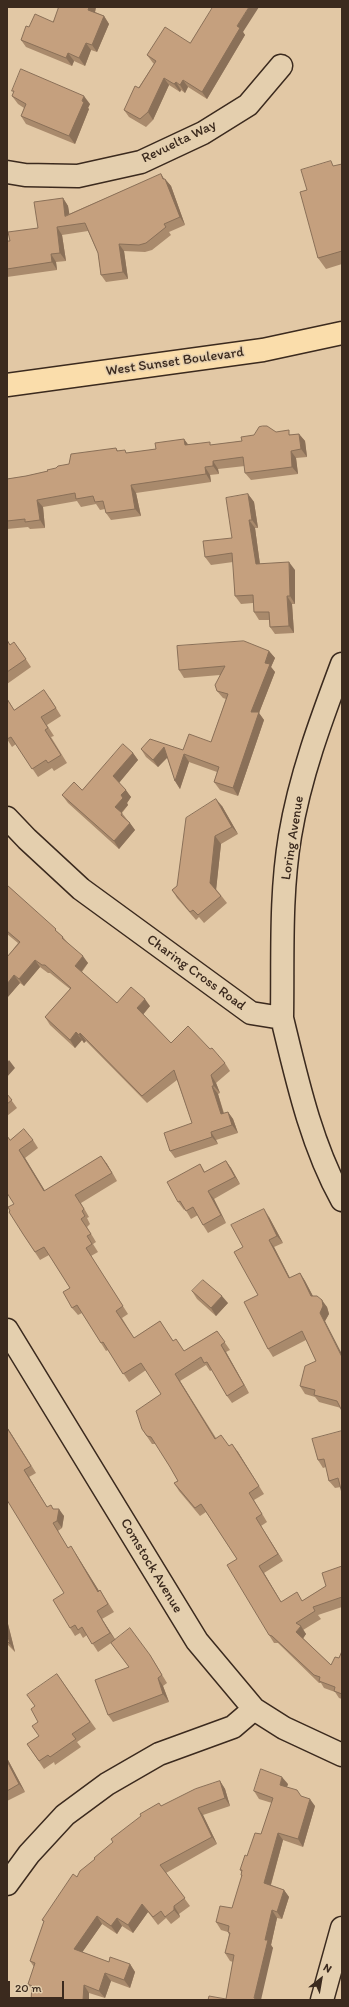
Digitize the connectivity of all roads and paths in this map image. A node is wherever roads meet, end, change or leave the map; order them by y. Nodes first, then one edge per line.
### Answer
1 (281, 66) dead end
2 (7, 172) edge
3 (342, 333) edge
4 (7, 385) edge
5 (342, 664) edge
6 (7, 818) edge
7 (282, 1018) junction
8 (342, 1200) edge
9 (7, 1330) edge
10 (254, 1709) junction
11 (342, 1755) edge
12 (7, 1884) edge
13 (342, 1928) edge
14 (322, 2000) edge

1 - 2 street, Revuelta Way
3 - 4 main road, West Sunset Boulevard
5 - 7 street, Loring Avenue
6 - 7 street, Charing Cross Road
7 - 8 street
9 - 10 street, Comstock Avenue
10 - 11 street, Comstock Avenue
10 - 12 street
13 - 14 street

